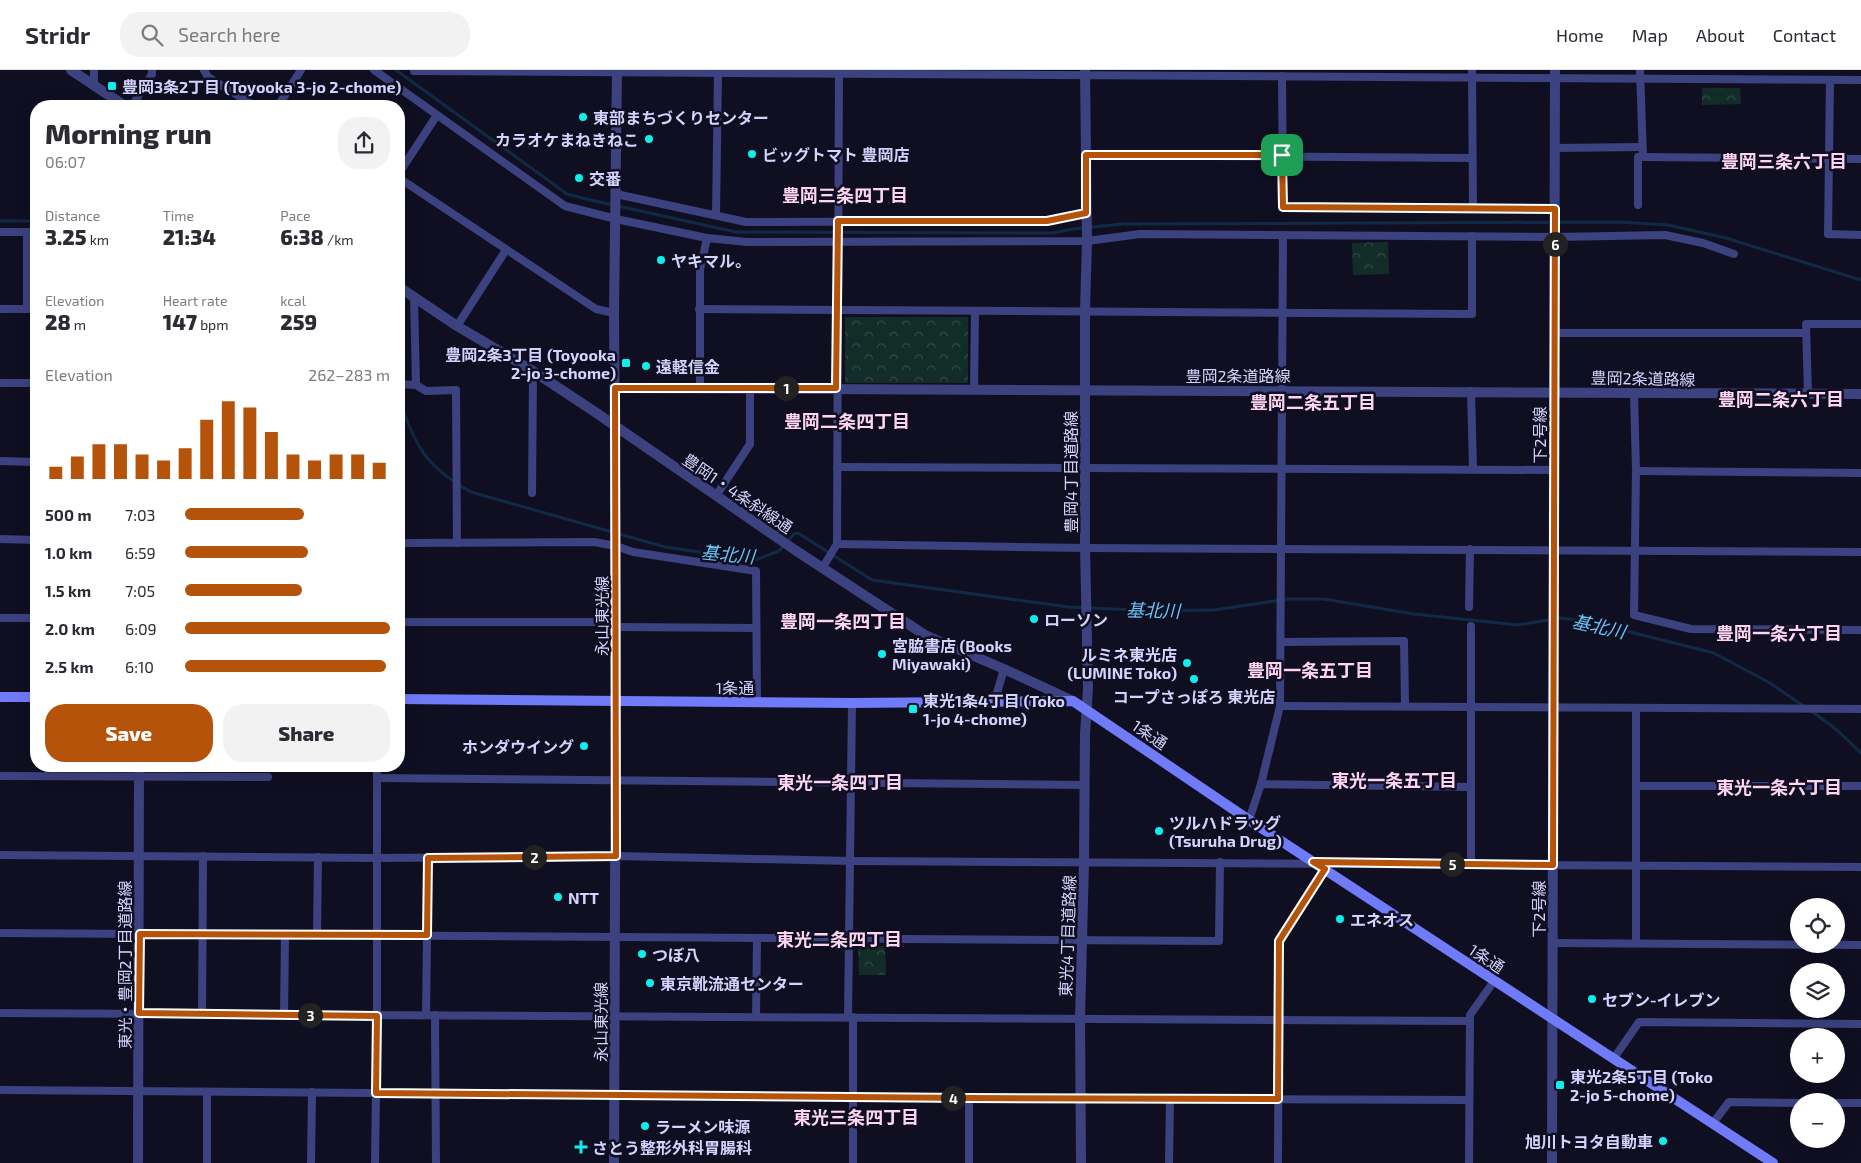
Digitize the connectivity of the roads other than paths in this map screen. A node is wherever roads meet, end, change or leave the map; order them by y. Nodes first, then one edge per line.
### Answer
1 (71, 70) edge
2 (94, 70) edge
3 (204, 70) edge
4 (300, 70) edge
5 (374, 70) edge
6 (1640, 70) edge
7 (1818, 70) edge
8 (528, 71) edge
9 (616, 71) edge
10 (152, 72) edge
11 (414, 72) dead end
12 (839, 72) edge
13 (996, 73) edge
14 (1085, 73) edge
15 (1252, 73) edge
16 (718, 74) junction
17 (1472, 74) edge
18 (1555, 74) edge
19 (1282, 76) junction
20 (1640, 79) junction
21 (1818, 80) junction
22 (1830, 80) junction
23 (1861, 80) edge
24 (94, 85) junction
25 (116, 100) edge
26 (136, 100) edge
27 (245, 100) edge
28 (282, 100) edge
29 (438, 115) junction
30 (1555, 148) junction
31 (1642, 148) junction
32 (1086, 155) junction
33 (1282, 155) junction
34 (1643, 157) junction
35 (1472, 158) junction
36 (1830, 159) junction
37 (1861, 159) edge
38 (405, 164) edge
39 (405, 182) edge
40 (616, 197) junction
41 (1638, 205) dead end
42 (1473, 209) junction
43 (1555, 213) junction
44 (716, 215) junction
45 (1086, 216) junction
46 (616, 217) junction
47 (838, 224) junction
48 (0, 232) edge
49 (27, 232) joint
50 (1555, 233) junction
51 (1861, 235) edge
52 (1283, 236) junction
53 (1472, 236) junction
54 (707, 238) junction
55 (1087, 238) junction
56 (839, 240) junction
57 (506, 250) junction
58 (1734, 254) dead end
59 (405, 291) edge
60 (414, 297) junction
61 (0, 309) edge
62 (27, 309) joint
63 (699, 309) junction
64 (837, 310) junction
65 (975, 311) junction
66 (1085, 311) junction
67 (614, 313) junction
68 (1282, 314) junction
69 (1861, 324) edge
70 (458, 326) junction
71 (1806, 333) junction
72 (1555, 334) junction
73 (533, 371) junction
74 (0, 383) edge
75 (30, 383) edge
76 (405, 384) edge
77 (416, 385) junction
78 (615, 388) junction
79 (700, 388) junction
80 (750, 388) junction
81 (836, 388) junction
82 (974, 389) junction
83 (1085, 390) junction
84 (1282, 391) junction
85 (1471, 392) junction
86 (1554, 392) junction
87 (1634, 393) junction
88 (1808, 394) junction
89 (1861, 394) edge
90 (616, 427) junction
91 (0, 461) edge
92 (30, 462) edge
93 (837, 466) junction
94 (1085, 469) junction
95 (1281, 469) junction
96 (1472, 470) junction
97 (1554, 470) junction
98 (1636, 471) junction
99 (1861, 473) edge
100 (532, 493) dead end
101 (716, 496) junction
102 (0, 539) edge
103 (30, 540) edge
104 (405, 543) edge
105 (457, 543) junction
106 (616, 543) junction
107 (1085, 548) junction
108 (1282, 548) junction
109 (1470, 549) junction
110 (833, 550) junction
111 (1554, 550) junction
112 (1635, 551) junction
113 (1861, 552) edge
114 (823, 567) junction
115 (1469, 606) dead end
116 (0, 618) edge
117 (30, 618) edge
118 (405, 622) edge
119 (616, 624) junction
120 (1471, 626) dead end
121 (756, 628) junction
122 (1861, 630) edge
123 (1281, 642) junction
124 (1004, 669) junction
125 (0, 697) edge
126 (30, 697) edge
127 (405, 699) edge
128 (1073, 701) junction
129 (615, 702) junction
130 (757, 702) junction
131 (852, 703) junction
132 (994, 703) junction
133 (1280, 706) junction
134 (1405, 706) junction
135 (1471, 707) junction
136 (1554, 708) junction
137 (1636, 708) junction
138 (1861, 709) edge
139 (1086, 710) junction
140 (139, 772) edge
141 (376, 772) edge
142 (0, 776) edge
143 (268, 777) dead end
144 (376, 778) junction
145 (616, 781) junction
146 (851, 784) junction
147 (1260, 784) junction
148 (1085, 785) junction
149 (1636, 786) junction
150 (1861, 786) edge
151 (1470, 787) junction
152 (1249, 820) junction
153 (0, 855) edge
154 (139, 855) junction
155 (203, 856) junction
156 (616, 856) junction
157 (318, 857) junction
158 (377, 858) junction
159 (428, 858) junction
160 (851, 861) junction
161 (1084, 862) junction
162 (1220, 862) junction
163 (1313, 862) junction
164 (1471, 864) junction
165 (1553, 865) junction
166 (1636, 865) junction
167 (1861, 866) edge
168 (1325, 869) junction
169 (0, 934) edge
170 (140, 934) junction
171 (202, 935) junction
172 (285, 935) junction
173 (317, 935) junction
174 (427, 935) junction
175 (376, 936) junction
176 (615, 938) junction
177 (757, 938) junction
178 (849, 939) junction
179 (1081, 941) junction
180 (1552, 943) junction
181 (1636, 944) junction
182 (1861, 945) edge
183 (1494, 980) junction
184 (0, 1012) edge
185 (139, 1013) junction
186 (202, 1014) junction
187 (284, 1014) junction
188 (426, 1015) junction
189 (435, 1015) junction
190 (614, 1015) junction
191 (377, 1016) junction
192 (756, 1016) junction
193 (851, 1017) junction
194 (1552, 1017) junction
195 (1080, 1020) junction
196 (1278, 1020) junction
197 (1470, 1021) junction
198 (1861, 1024) edge
199 (1614, 1058) junction
200 (0, 1090) edge
201 (139, 1092) junction
202 (207, 1092) junction
203 (312, 1092) junction
204 (376, 1093) junction
205 (435, 1093) junction
206 (615, 1095) junction
207 (853, 1097) junction
208 (969, 1098) junction
209 (1081, 1098) junction
210 (1170, 1099) junction
211 (1278, 1099) junction
212 (1469, 1100) junction
213 (1790, 1103) edge
214 (1845, 1103) edge
215 (1861, 1103) edge
216 (1713, 1123) junction
217 (1761, 1160) edge
218 (138, 1163) edge
219 (207, 1163) edge
220 (312, 1163) edge
221 (375, 1163) edge
222 (436, 1163) edge
223 (614, 1163) edge
224 (853, 1163) edge
225 (969, 1163) edge
226 (1080, 1163) edge
227 (1169, 1163) edge
228 (1278, 1163) edge
229 (1469, 1163) edge
230 (1552, 1163) edge
231 (1773, 1163) edge

1 - 24 street
2 - 24 street
3 - 27 street
4 - 28 street
5 - 29 street
6 - 20 street
7 - 21 street
8 - 9 street
8 - 11 street
9 - 16 street
9 - 40 street, 永山東光線
10 - 26 street
12 - 13 street
12 - 16 street
12 - 47 street
13 - 14 street
14 - 15 street
14 - 32 street
15 - 19 street
16 - 44 street
17 - 18 street
17 - 19 street
17 - 35 street
18 - 20 street
18 - 30 street
19 - 33 street
20 - 21 street
20 - 31 street
21 - 22 street
22 - 23 street
22 - 36 street
24 - 25 street
29 - 38 street
29 - 46 street
30 - 31 street
30 - 43 street
31 - 34 street
32 - 33 street
32 - 45 street
33 - 35 street
33 - 42 street
34 - 36 street
34 - 41 street
35 - 42 street
36 - 37 street
36 - 51 street
39 - 57 street
40 - 44 street
40 - 46 street, 永山東光線
42 - 43 street
43 - 50 street, 下2号線
44 - 47 street
45 - 47 street
45 - 55 street, 豊岡4丁目道路線
46 - 54 street
46 - 67 street, 永山東光線
47 - 56 street
48 - 49 street
49 - 62 street
50 - 53 street
50 - 58 street
50 - 72 street, 下2号線
52 - 53 street
52 - 55 street
52 - 68 street
53 - 68 street
54 - 56 street
54 - 63 street
55 - 56 street
55 - 66 street, 豊岡4丁目道路線
56 - 64 street
57 - 67 street
57 - 70 street
59 - 60 street, 豊岡1・4条斜線通
60 - 70 street, 豊岡1・4条斜線通
60 - 77 street
61 - 62 street
63 - 64 street
63 - 79 street
64 - 65 street
64 - 81 street
65 - 66 street
65 - 82 street
66 - 68 street
66 - 83 street, 豊岡4丁目道路線
67 - 78 street, 永山東光線
68 - 84 street
69 - 71 street
70 - 73 street, 豊岡1・4条斜線通
71 - 72 street
71 - 88 street
72 - 86 street, 下2号線
73 - 90 street, 豊岡1・4条斜線通
73 - 100 street
74 - 75 street
76 - 77 street
77 - 105 street
78 - 79 street, 豊岡2条道路線
78 - 90 street, 永山東光線
79 - 80 street, 豊岡2条道路線
80 - 81 street, 豊岡2条道路線
80 - 101 street
81 - 82 street, 豊岡2条道路線
81 - 93 street
82 - 83 street, 豊岡2条道路線
83 - 84 street, 豊岡2条道路線
83 - 94 street, 豊岡4丁目道路線
84 - 85 street, 豊岡2条道路線
84 - 95 street
85 - 86 street, 豊岡2条道路線
85 - 96 street
86 - 87 street, 豊岡2条道路線
86 - 97 street, 下2号線
87 - 88 street, 豊岡2条道路線
87 - 98 street
88 - 89 street, 豊岡2条道路線
90 - 101 street, 豊岡1・4条斜線通
90 - 106 street, 永山東光線
91 - 92 street
93 - 94 street
93 - 110 street
94 - 95 street
94 - 107 street, 豊岡4丁目道路線
95 - 96 street
95 - 108 street
96 - 97 street
97 - 111 street, 下2号線
98 - 99 street
98 - 112 street
101 - 114 street, 豊岡1・4条斜線通
102 - 103 street
104 - 105 street
105 - 106 street
106 - 119 street, 永山東光線
106 - 121 street
107 - 108 street
107 - 110 street
107 - 139 street, 豊岡4丁目道路線
108 - 109 street
108 - 123 street
109 - 111 street
109 - 115 street
110 - 114 street
111 - 112 street
111 - 136 street, 下2号線
112 - 113 street
112 - 122 street
114 - 124 street, 豊岡1・4条斜線通
116 - 117 street
118 - 119 street
119 - 121 street
119 - 129 street, 永山東光線
120 - 135 street
121 - 130 street
123 - 133 street
123 - 134 street
124 - 128 street, 豊岡1・4条斜線通
124 - 132 street
125 - 126 main road
127 - 129 main road, 1条通
128 - 132 main road, 1条通
128 - 139 main road, 1条通
129 - 130 main road, 1条通
129 - 145 street, 永山東光線
130 - 131 main road, 1条通
131 - 132 main road, 1条通
131 - 146 street
133 - 134 street
133 - 147 street
134 - 135 street
135 - 136 street
135 - 151 street
136 - 137 street
136 - 165 street, 下2号線
137 - 138 street
137 - 149 street
139 - 148 street, 東光4丁目道路線
139 - 152 main road, 1条通
140 - 142 street
140 - 143 street
140 - 154 street, 東光・豊岡2丁目道路線
141 - 144 street
144 - 145 street
144 - 158 street
145 - 146 street
145 - 156 street, 永山東光線
146 - 148 street
146 - 160 street
147 - 151 street
147 - 152 street
148 - 161 street, 東光4丁目道路線
149 - 150 street
149 - 166 street
151 - 164 street
152 - 163 main road, 1条通
153 - 154 street
154 - 155 street
154 - 170 street, 東光・豊岡2丁目道路線
155 - 157 street
155 - 171 street
156 - 159 street
156 - 160 street
156 - 176 street, 永山東光線
157 - 158 street
157 - 173 street
158 - 159 street
158 - 175 street
159 - 174 street
160 - 161 street
160 - 178 street
161 - 162 street
161 - 179 street, 東光4丁目道路線
162 - 163 street
162 - 179 street
163 - 164 street
163 - 168 main road, 1条通
164 - 165 street
165 - 166 street
165 - 180 street, 下2号線
166 - 167 street
166 - 181 street
168 - 183 main road, 1条通
168 - 196 street
169 - 170 street
170 - 171 street
170 - 185 street, 東光・豊岡2丁目道路線
171 - 172 street
171 - 186 street
172 - 173 street
172 - 187 street
173 - 175 street
174 - 175 street
174 - 176 street
174 - 188 street
175 - 191 street
176 - 177 street
176 - 190 street, 永山東光線
177 - 178 street
177 - 192 street
178 - 179 street
178 - 193 street
179 - 195 street, 東光4丁目道路線
180 - 181 street
180 - 194 street, 下2号線
181 - 182 street
183 - 194 main road, 1条通
183 - 197 street
184 - 185 street
185 - 186 street
185 - 201 street, 東光・豊岡2丁目道路線
186 - 187 street
187 - 191 street
188 - 189 street
188 - 191 street
189 - 190 street
189 - 205 street
190 - 192 street
190 - 206 street, 永山東光線
191 - 204 street
192 - 193 street
193 - 195 street
193 - 207 street
194 - 199 main road, 1条通
194 - 230 street, 下2号線
195 - 196 street
195 - 209 street, 東光4丁目道路線
196 - 197 street
196 - 211 street
197 - 212 street
198 - 199 street
199 - 216 main road, 1条通
200 - 201 street
201 - 202 street
201 - 218 street, 東光・豊岡2丁目道路線
202 - 203 street
202 - 219 street
203 - 204 street
203 - 220 street
204 - 205 street
204 - 221 street
205 - 206 street
205 - 222 street
206 - 207 street
206 - 223 street, 永山東光線
207 - 208 street
207 - 224 street
208 - 209 street
208 - 225 street
209 - 210 street
209 - 226 street, 東光4丁目道路線
210 - 211 street
210 - 227 street
211 - 212 street
211 - 228 street
212 - 229 street
213 - 216 street
214 - 215 street
216 - 217 main road, 1条通
217 - 231 main road, 1条通

